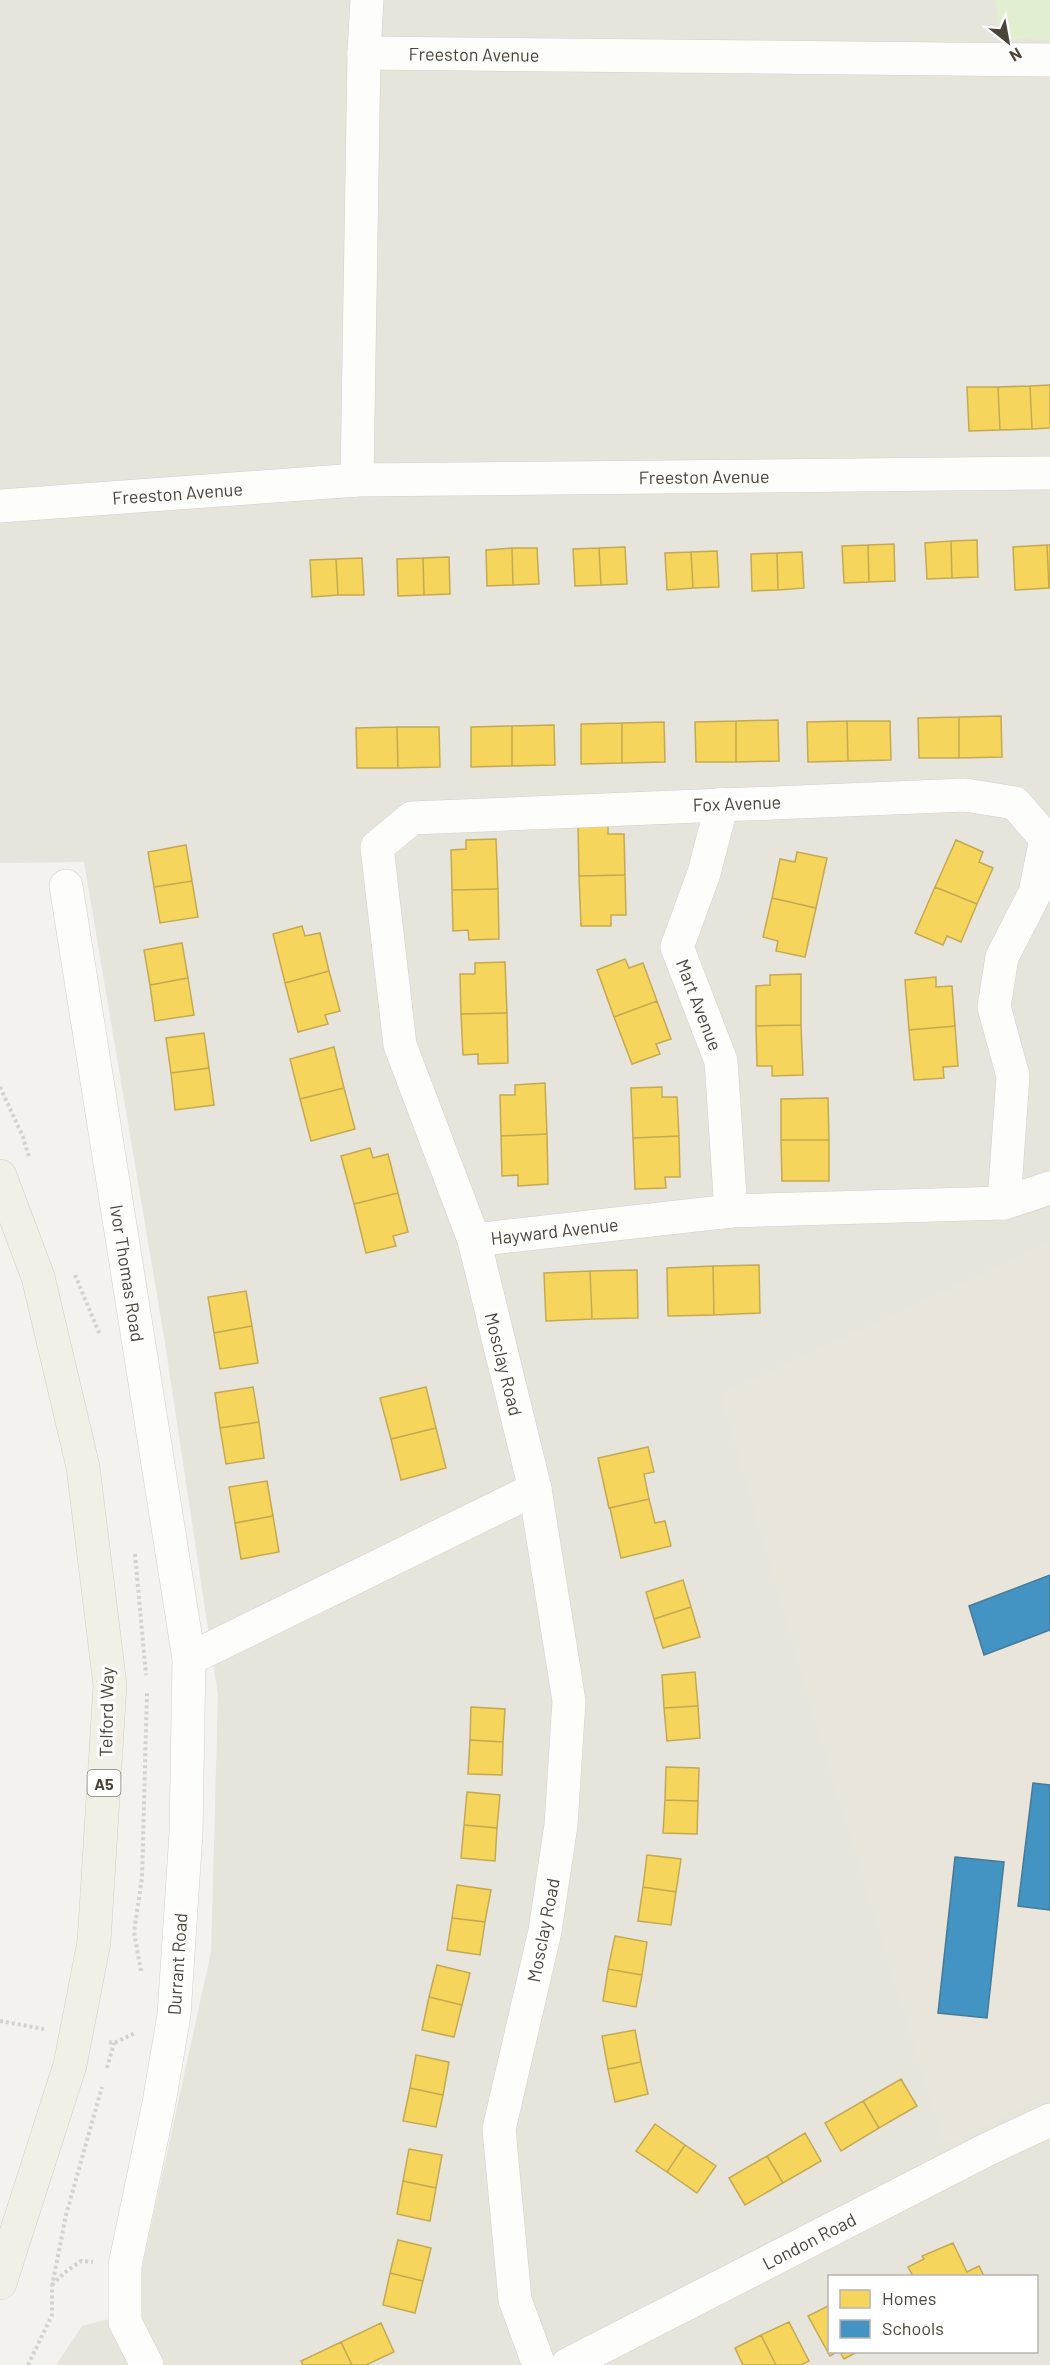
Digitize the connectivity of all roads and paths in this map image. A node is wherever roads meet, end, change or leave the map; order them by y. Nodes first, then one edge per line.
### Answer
1 (367, 0) edge
2 (364, 53) junction
3 (1050, 60) edge
4 (1050, 472) edge
5 (357, 480) junction
6 (0, 506) edge
7 (722, 804) junction
8 (412, 818) joint
9 (1048, 838) edge
10 (66, 886) dead end
11 (0, 1176) edge
12 (1050, 1188) edge
13 (1004, 1203) junction
14 (731, 1211) junction
15 (474, 1240) junction
16 (535, 1489) junction
17 (189, 1659) junction
18 (0, 2021) edge
19 (45, 2030) dead end
20 (114, 2043) dead end
21 (1050, 2120) edge
22 (125, 2265) junction
23 (0, 2283) edge
24 (52, 2286) junction
25 (28, 2365) edge
26 (147, 2365) edge
27 (539, 2365) edge
28 (567, 2365) edge

1 - 2 street
2 - 3 street, Freeston Avenue
2 - 5 street
4 - 5 street, Freeston Avenue
5 - 6 street, Freeston Avenue
7 - 8 street, Fox Avenue
7 - 9 street, Fox Avenue
7 - 14 street, Mart Avenue
8 - 15 street, Hayward Avenue
9 - 13 street, Fox Avenue
10 - 17 street, Ivor Thomas Road
11 - 23 main road, Telford Way / A5
12 - 13 street, Hayward Avenue
13 - 14 street, Hayward Avenue
14 - 15 street, Hayward Avenue
15 - 16 street, Mosclay Road
16 - 17 street
16 - 27 street, Mosclay Road
17 - 22 street, Durrant Road
18 - 19 path
20 - 24 path
21 - 28 street, London Road
22 - 24 path
22 - 26 street
24 - 25 path

